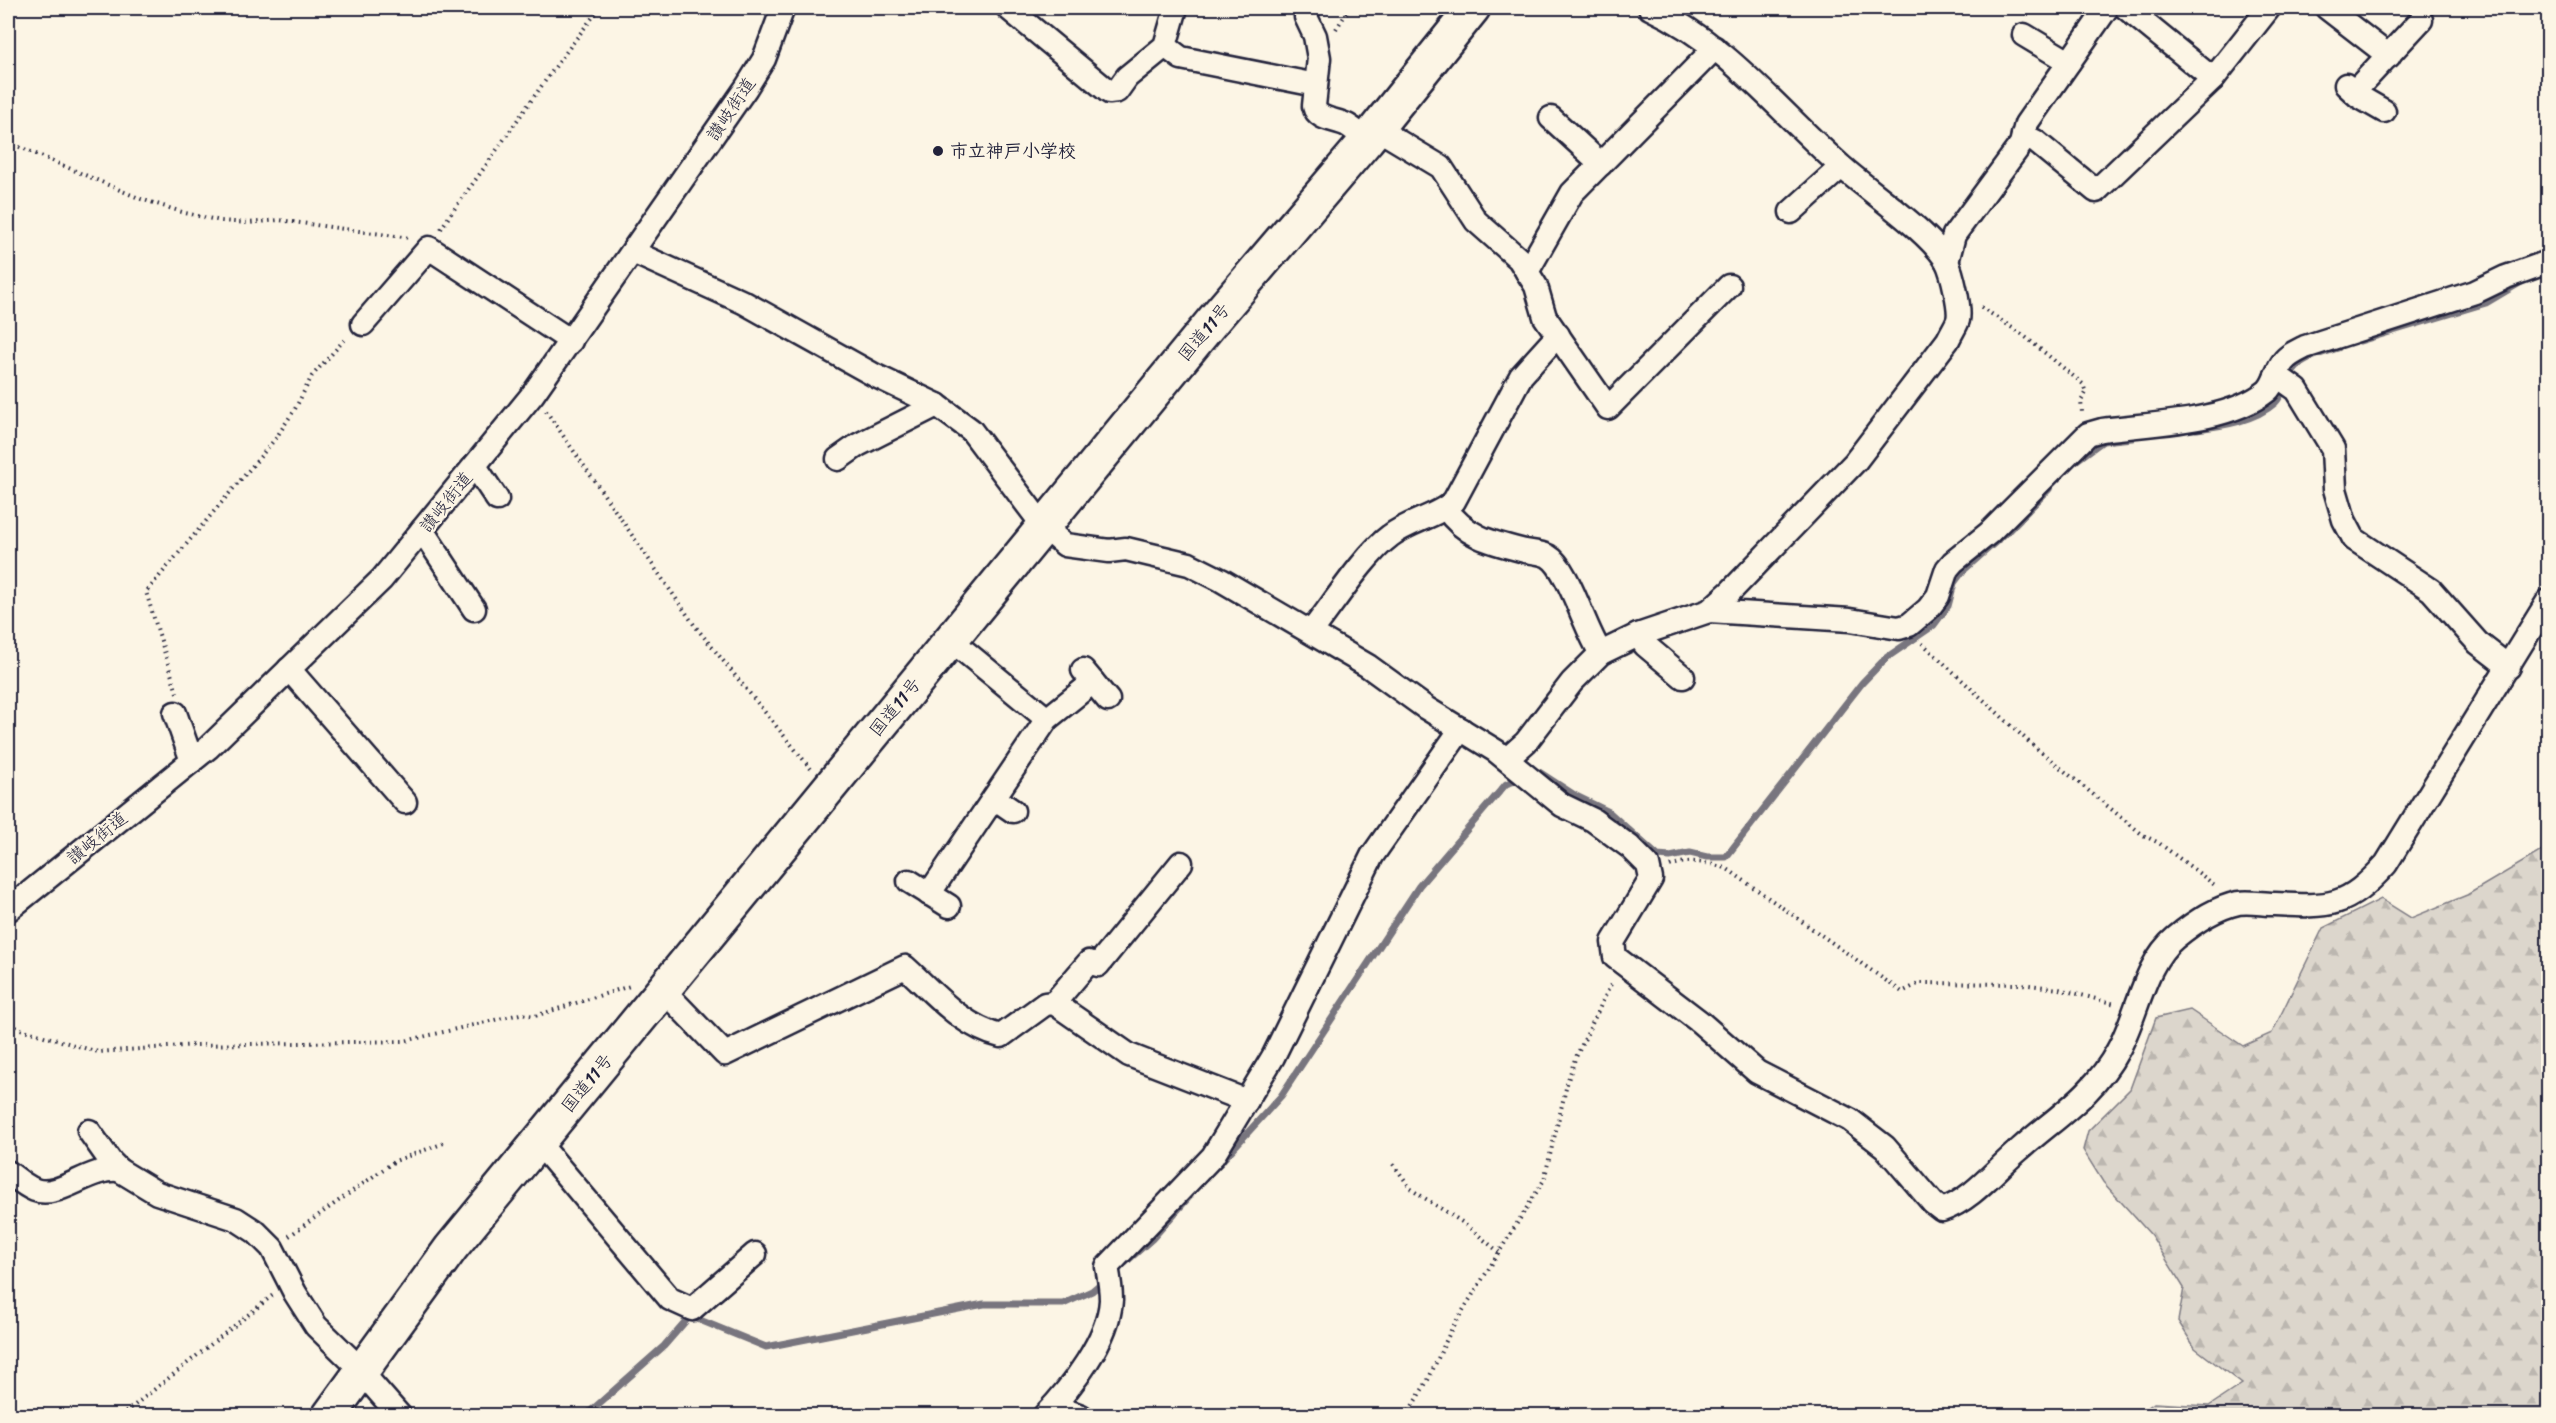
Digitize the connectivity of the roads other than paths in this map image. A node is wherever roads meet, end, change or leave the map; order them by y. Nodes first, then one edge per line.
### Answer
1 (783, 8) edge
2 (1008, 8) edge
3 (1176, 8) edge
4 (1309, 8) edge
5 (1473, 8) edge
6 (1650, 8) edge
7 (2107, 8) edge
8 (2126, 8) edge
9 (2269, 8) edge
10 (2327, 8) edge
11 (2421, 20) dead end
12 (2024, 35) dead end
13 (1165, 45) junction
14 (1714, 48) junction
15 (2389, 56) junction
16 (2069, 62) junction
17 (2213, 79) junction
18 (1316, 85) junction
19 (2384, 111) dead end
20 (1551, 118) dead end
21 (1372, 134) junction
22 (2023, 135) junction
23 (1601, 164) junction
24 (1841, 167) junction
25 (1791, 212) dead end
26 (633, 252) junction
27 (2548, 261) edge
28 (1947, 262) junction
29 (1527, 272) junction
30 (1729, 286) dead end
31 (363, 324) road end
32 (1558, 335) junction
33 (571, 341) junction
34 (2276, 375) junction
35 (937, 405) junction
36 (838, 459) dead end
37 (475, 466) junction
38 (497, 499) dead end
39 (1446, 508) junction
40 (1044, 527) junction
41 (423, 530) junction
42 (2548, 601) edge
43 (474, 609) dead end
44 (1709, 611) junction
45 (1311, 632) junction
46 (1638, 635) junction
47 (951, 640) junction
48 (1601, 653) junction
49 (2509, 667) junction
50 (290, 669) junction
51 (1683, 677) dead end
52 (1108, 700) dead end
53 (175, 713) road end
54 (1047, 719) junction
55 (1461, 729) junction
56 (1507, 759) junction
57 (192, 761) junction
58 (994, 798) junction
59 (405, 802) dead end
60 (1013, 811) dead end
61 (1181, 863) dead end
62 (909, 881) dead end
63 (929, 894) junction
64 (949, 906) dead end
65 (8, 910) edge
66 (663, 990) junction
67 (1054, 1003) junction
68 (1247, 1101) junction
69 (89, 1131) dead end
70 (538, 1142) junction
71 (120, 1170) junction
72 (8, 1172) edge
73 (755, 1254) dead end
74 (360, 1371) junction
75 (1049, 1411) edge
76 (328, 1416) edge
77 (400, 1416) edge
78 (1081, 1416) edge

1 - 26 street, 讃岐街道
2 - 13 street
3 - 13 street
4 - 18 street
5 - 21 highway, 国道11号
6 - 14 street
7 - 16 street
8 - 17 street
9 - 17 street
10 - 15 street
11 - 15 street
12 - 16 street
13 - 18 street
14 - 23 street
14 - 24 street
15 - 19 street
16 - 22 street
17 - 22 street
18 - 21 street
20 - 23 street
21 - 29 street
21 - 40 highway, 国道11号
22 - 28 street
23 - 29 street
24 - 25 street
24 - 28 street
26 - 33 street, 讃岐街道
26 - 35 street
27 - 34 street
28 - 44 street
29 - 32 street
30 - 32 street
31 - 33 street
32 - 39 street
33 - 37 street, 讃岐街道
34 - 44 street
34 - 49 street
35 - 36 street
35 - 40 street
37 - 38 street
37 - 41 street, 讃岐街道
39 - 45 street
39 - 48 street
40 - 45 street
40 - 47 highway, 国道11号
41 - 43 street
41 - 50 street, 讃岐街道
42 - 49 street
44 - 46 street
45 - 55 street
46 - 48 street
46 - 51 street
47 - 54 street
47 - 66 highway, 国道11号
48 - 56 street
49 - 56 street
50 - 57 street, 讃岐街道
50 - 59 street
52 - 54 street
53 - 57 street
54 - 58 street
55 - 56 street
55 - 68 street
57 - 65 street, 讃岐街道
58 - 60 street
58 - 63 street
61 - 67 street
62 - 63 street
63 - 64 street
66 - 67 street
66 - 70 highway, 国道11号
67 - 68 street
68 - 75 street
69 - 71 street
70 - 73 street
70 - 74 highway, 国道11号
71 - 72 street
71 - 74 street
74 - 76 highway, 国道11号
74 - 77 street
75 - 78 street

